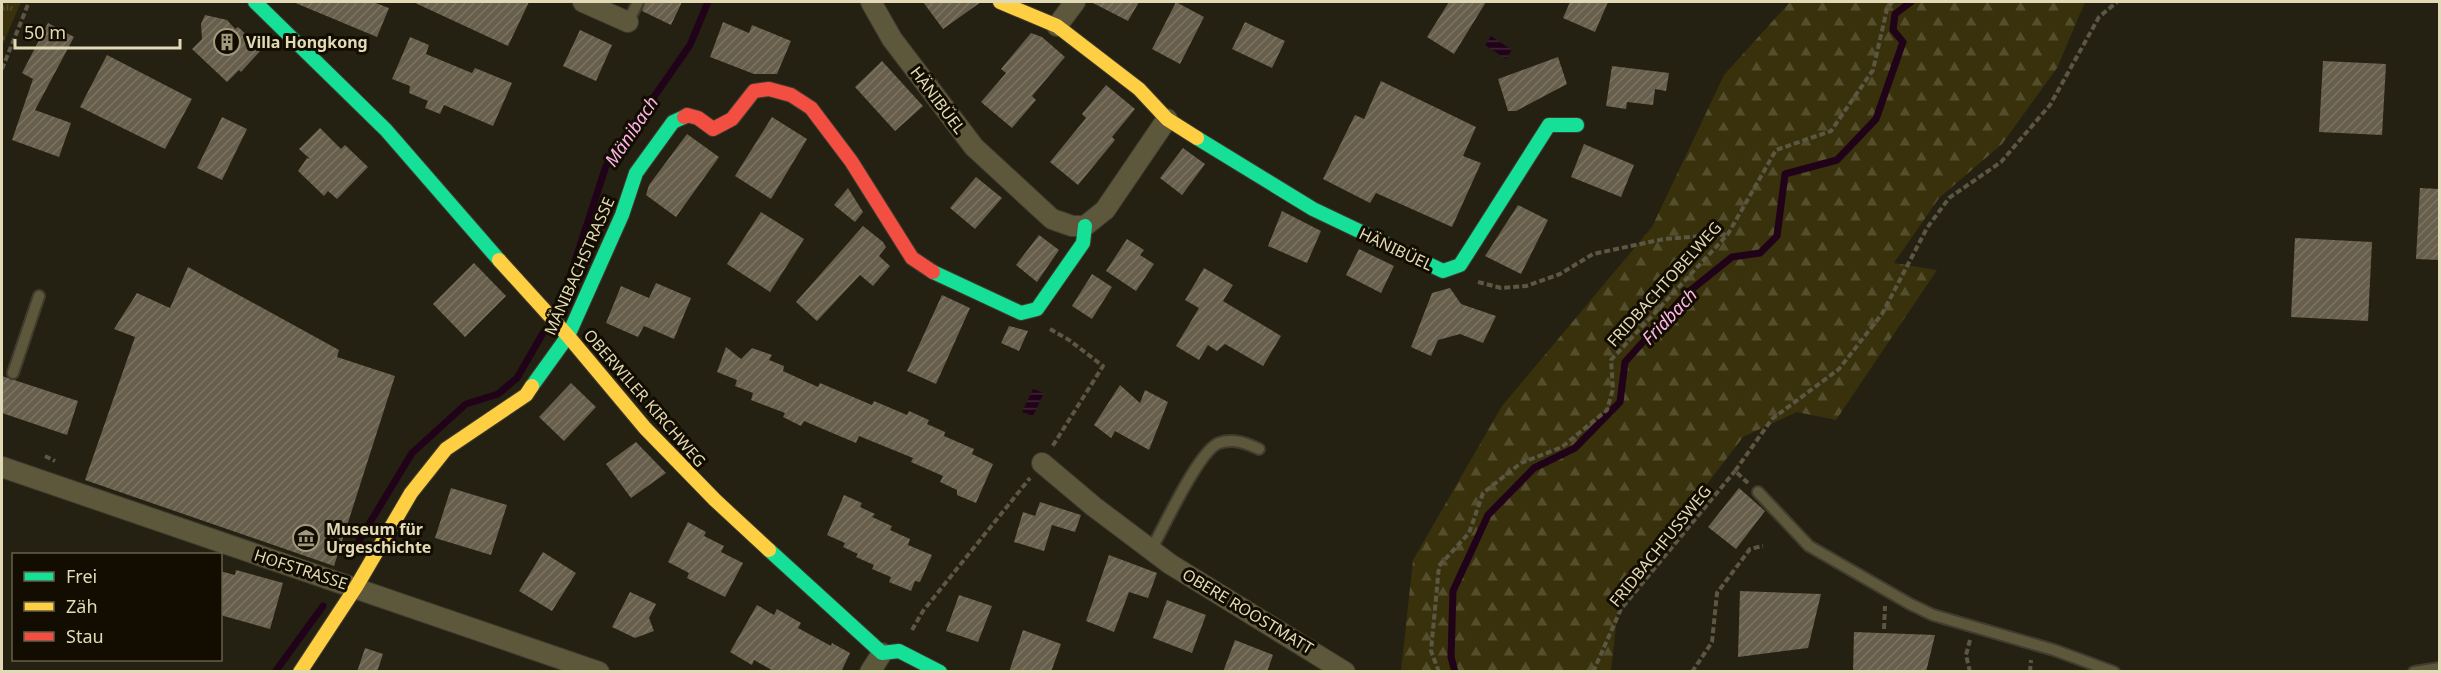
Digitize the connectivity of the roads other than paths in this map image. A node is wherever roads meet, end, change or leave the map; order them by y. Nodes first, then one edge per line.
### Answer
1 (255, 2) edge
2 (583, 2) edge
3 (638, 2) edge
4 (871, 2) edge
5 (1000, 2) edge
6 (1075, 2) edge
7 (628, 22) joint
8 (1057, 26) junction
9 (1167, 119) junction
10 (1577, 125) dead end
11 (1085, 226) junction
12 (39, 296) dead end
13 (568, 336) junction
14 (13, 373) dead end
15 (1259, 449) dead end
16 (1047, 455) road end
17 (2, 467) edge
18 (1758, 492) road end
19 (1151, 550) junction
20 (356, 587) junction
21 (891, 652) junction
22 (2439, 668) edge
23 (300, 672) edge
24 (599, 672) edge
25 (870, 672) edge
26 (940, 672) edge
27 (1345, 672) edge
28 (2114, 672) edge
29 (2414, 672) edge

1 - 13 street, OBERWILER KIRCHWEG
2 - 7 street
3 - 7 lane
4 - 11 street, HÄNIBÜEL
5 - 8 street, HÄNIBÜEL
6 - 8 street
8 - 9 street, HÄNIBÜEL
9 - 10 street, HÄNIBÜEL
9 - 11 street
11 - 13 street, MÄNIBACHSTRASSE
12 - 14 lane
13 - 20 street, MÄNIBACHSTRASSE
13 - 21 street, OBERWILER KIRCHWEG
15 - 19 lane
16 - 19 street, OBERE ROOSTMATT
17 - 20 street, HOFSTRASSE
18 - 28 lane
19 - 27 street, OBERE ROOSTMATT
20 - 23 street, MÄNIBACHSTRASSE
20 - 24 street, HOFSTRASSE
21 - 25 street
21 - 26 street, OBERWILER KIRCHWEG
22 - 29 lane

